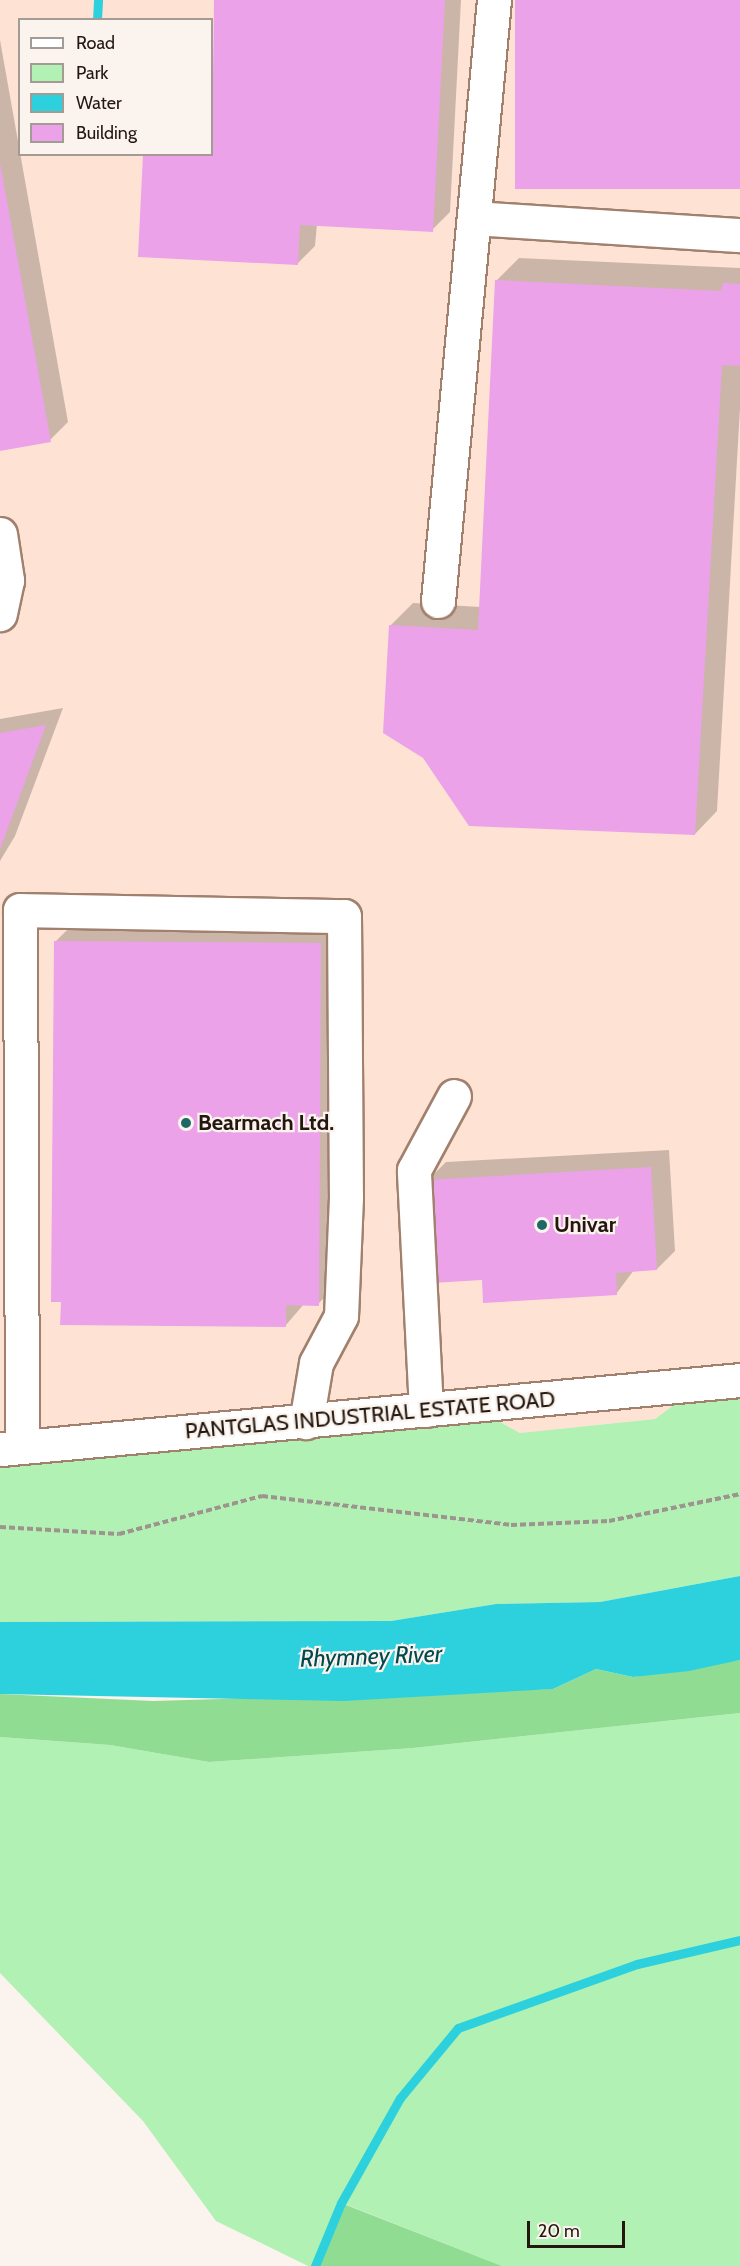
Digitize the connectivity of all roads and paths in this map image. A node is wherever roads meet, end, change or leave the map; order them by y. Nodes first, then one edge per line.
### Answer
1 (494, 0) edge
2 (474, 218) junction
3 (740, 235) edge
4 (0, 534) edge
5 (438, 601) dead end
6 (0, 614) edge
7 (454, 1096) dead end
8 (740, 1380) edge
9 (426, 1410) junction
10 (306, 1422) junction
11 (11, 1448) edge
12 (740, 1494) edge
13 (0, 1527) edge

1 - 2 street
2 - 3 street
2 - 5 street
4 - 6 street
7 - 9 street
8 - 9 street, PANTGLAS INDUSTRIAL ESTATE ROAD
9 - 10 street, PANTGLAS INDUSTRIAL ESTATE ROAD
10 - 11 street, PANTGLAS INDUSTRIAL ESTATE ROAD
10 - 11 street
12 - 13 path

